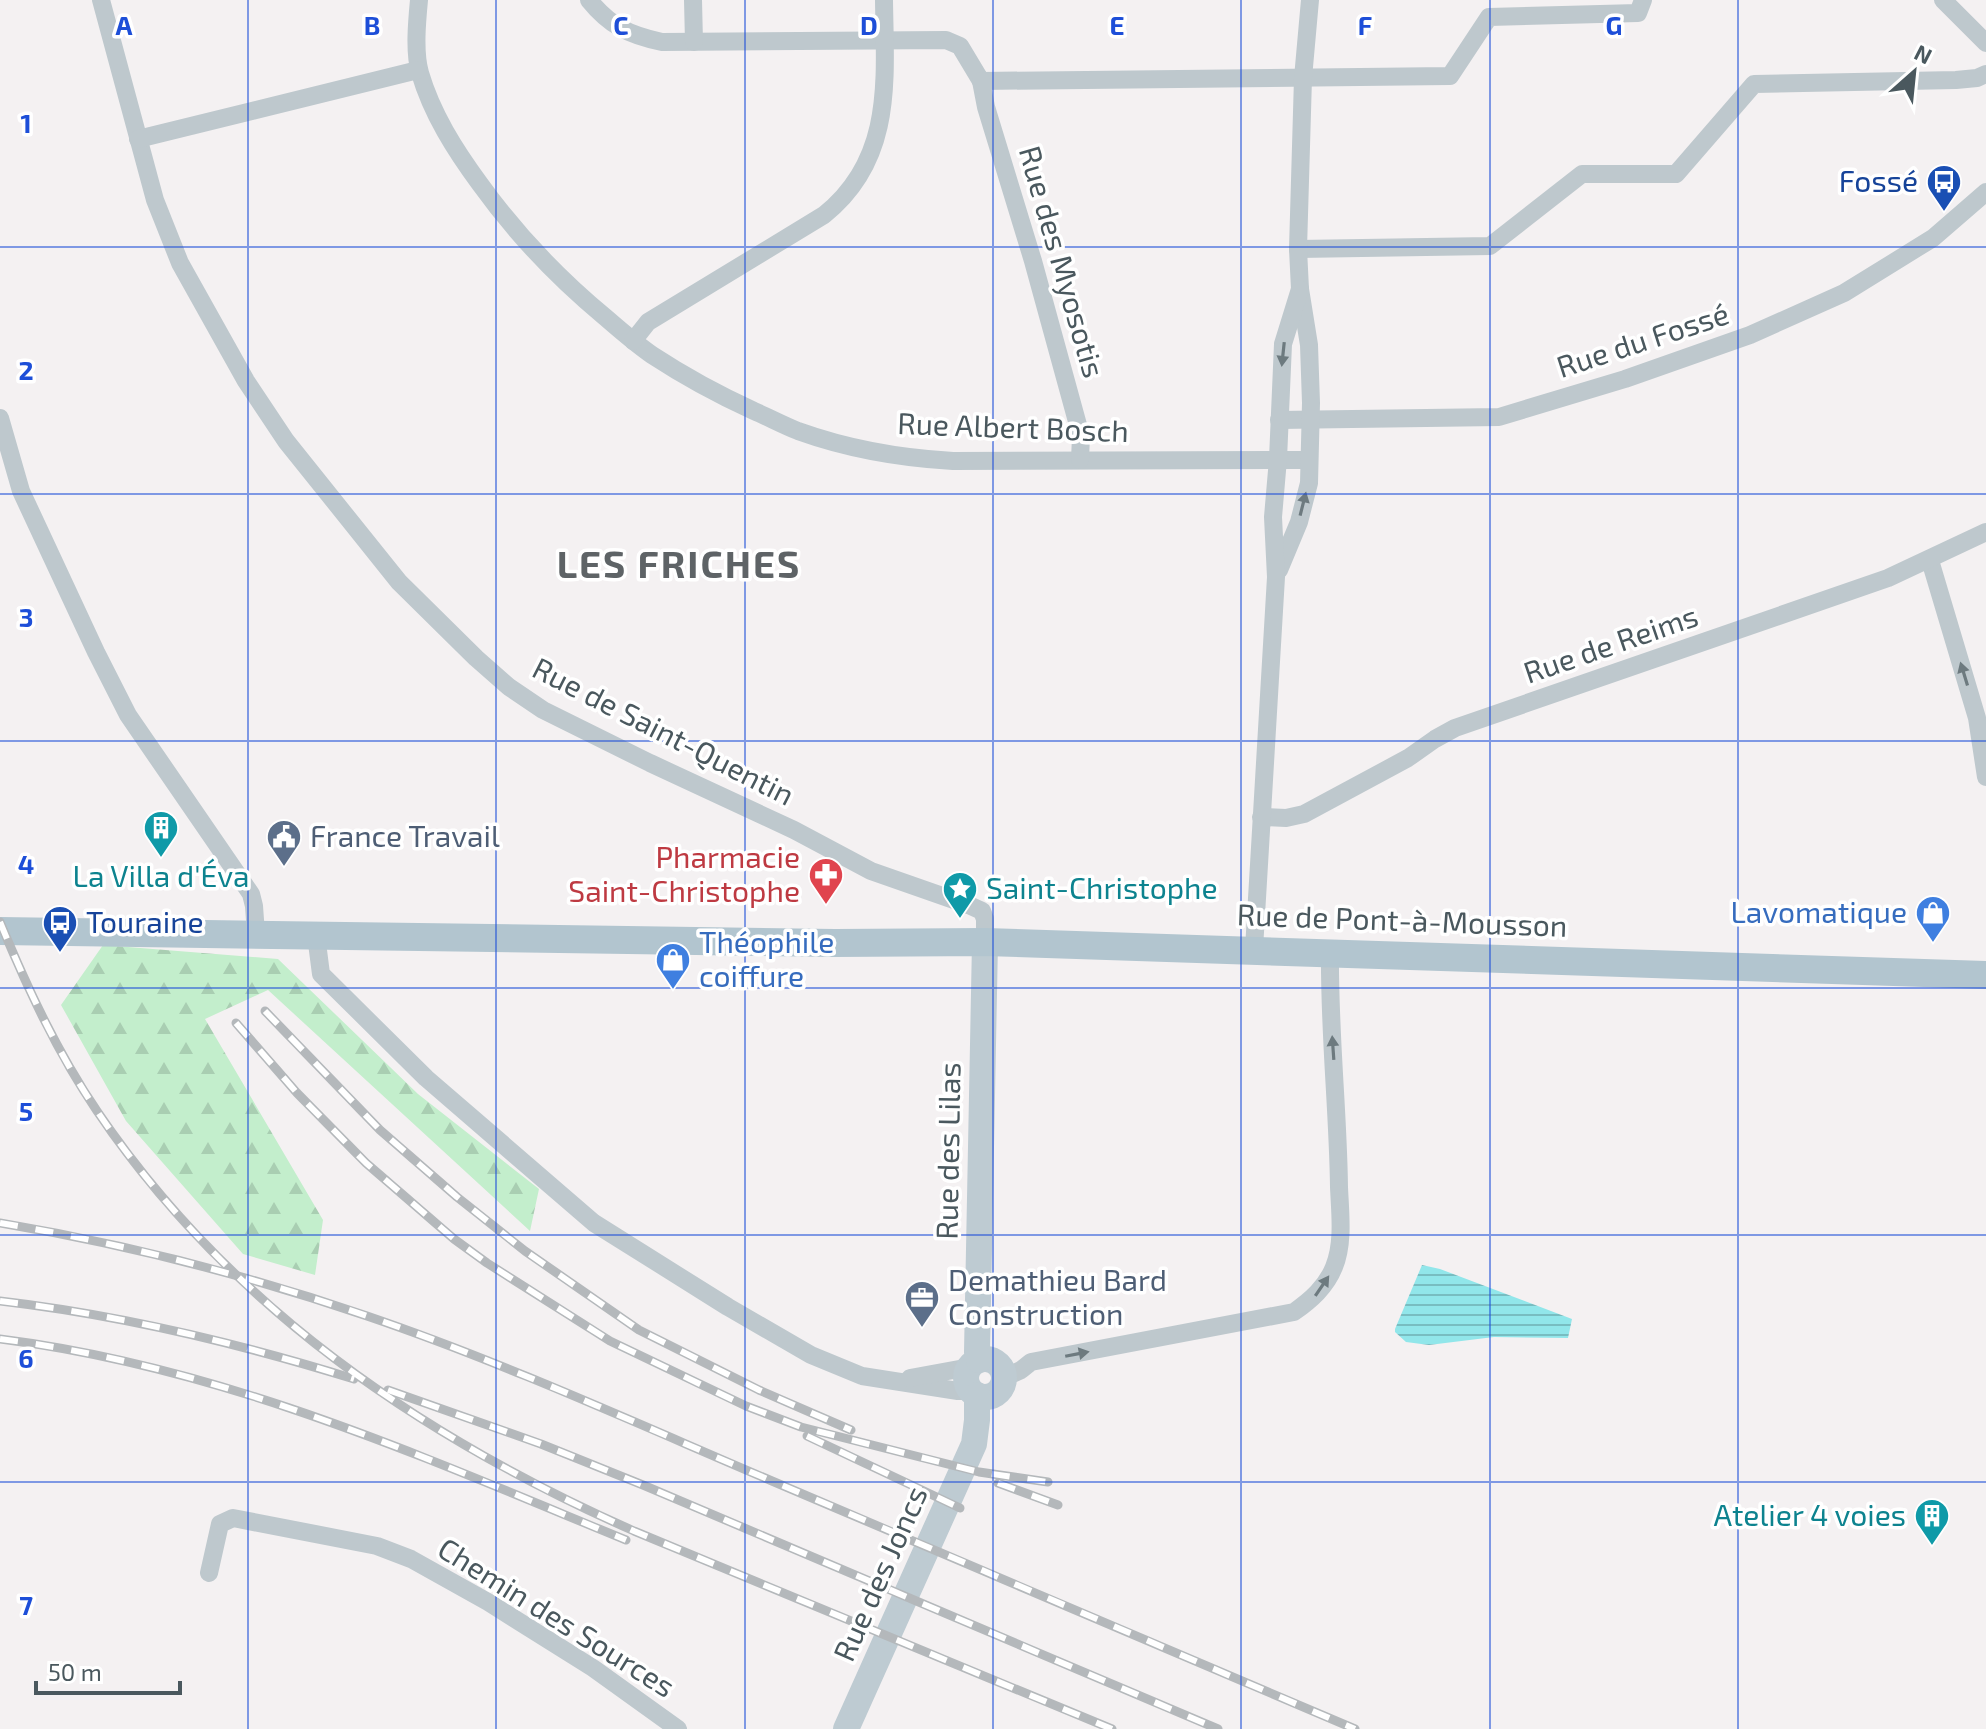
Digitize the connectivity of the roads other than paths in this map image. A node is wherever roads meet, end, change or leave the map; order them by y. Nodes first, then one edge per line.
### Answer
1 (101, 0) edge
2 (419, 0) edge
3 (589, 0) edge
4 (693, 0) edge
5 (884, 0) edge
6 (1310, 0) edge
7 (1643, 0) edge
8 (1943, 0) edge
9 (694, 42) junction
10 (884, 42) junction
11 (1986, 43) edge
12 (418, 70) junction
13 (1986, 74) edge
14 (1303, 78) junction
15 (981, 81) junction
16 (138, 139) junction
17 (1986, 192) edge
18 (1298, 249) junction
19 (1300, 289) junction
20 (633, 341) junction
21 (0, 418) edge
22 (1279, 420) junction
23 (1310, 420) junction
24 (1278, 459) junction
25 (1080, 460) junction
26 (1309, 460) junction
27 (1986, 532) edge
28 (1928, 560) junction
29 (1276, 577) junction
30 (1986, 777) edge
31 (1261, 817) junction
32 (0, 931) edge
33 (256, 934) junction
34 (316, 935) junction
35 (985, 942) junction
36 (1254, 949) junction
37 (1330, 952) junction
38 (1986, 975) edge
39 (982, 1381) junction
40 (209, 1573) dead end
41 (678, 1729) edge
42 (846, 1729) edge

1 - 16 street, Rue de Saint-Quentin
2 - 12 street, Rue Albert Bosch
3 - 9 street, Rue des Myosotis
4 - 9 street
5 - 10 street
6 - 14 street
7 - 14 street
8 - 11 street
9 - 10 street, Rue des Myosotis
10 - 15 street, Rue des Myosotis
10 - 20 street
12 - 16 street
12 - 20 street, Rue Albert Bosch
13 - 18 street
14 - 15 street
14 - 18 street
15 - 25 street, Rue des Myosotis
16 - 35 street, Rue de Saint-Quentin
17 - 23 street, Rue du Fossé
18 - 19 street
19 -> 22 street
19 - 23 street
20 - 25 street, Rue Albert Bosch
21 - 33 street
22 - 23 street, Rue du Fossé
22 - 24 street
23 - 26 street
24 - 25 street, Rue Albert Bosch
24 - 26 street, Rue Albert Bosch
24 - 29 street
29 -> 26 street
27 - 28 street, Rue de Reims
30 -> 28 street
28 - 31 street, Rue de Reims
29 - 31 street
31 - 36 street
32 - 33 main road, Rue de Pont-à-Mousson
33 - 34 main road, Rue de Pont-à-Mousson
34 - 35 main road, Rue de Pont-à-Mousson
34 - 39 street
35 - 36 main road, Rue de Pont-à-Mousson
35 - 39 street, Rue des Lilas
36 - 37 main road, Rue de Pont-à-Mousson
37 - 38 main road, Rue de Pont-à-Mousson
39 -> 37 street
39 - 42 street, Rue des Joncs
40 - 41 street, Chemin des Sources

